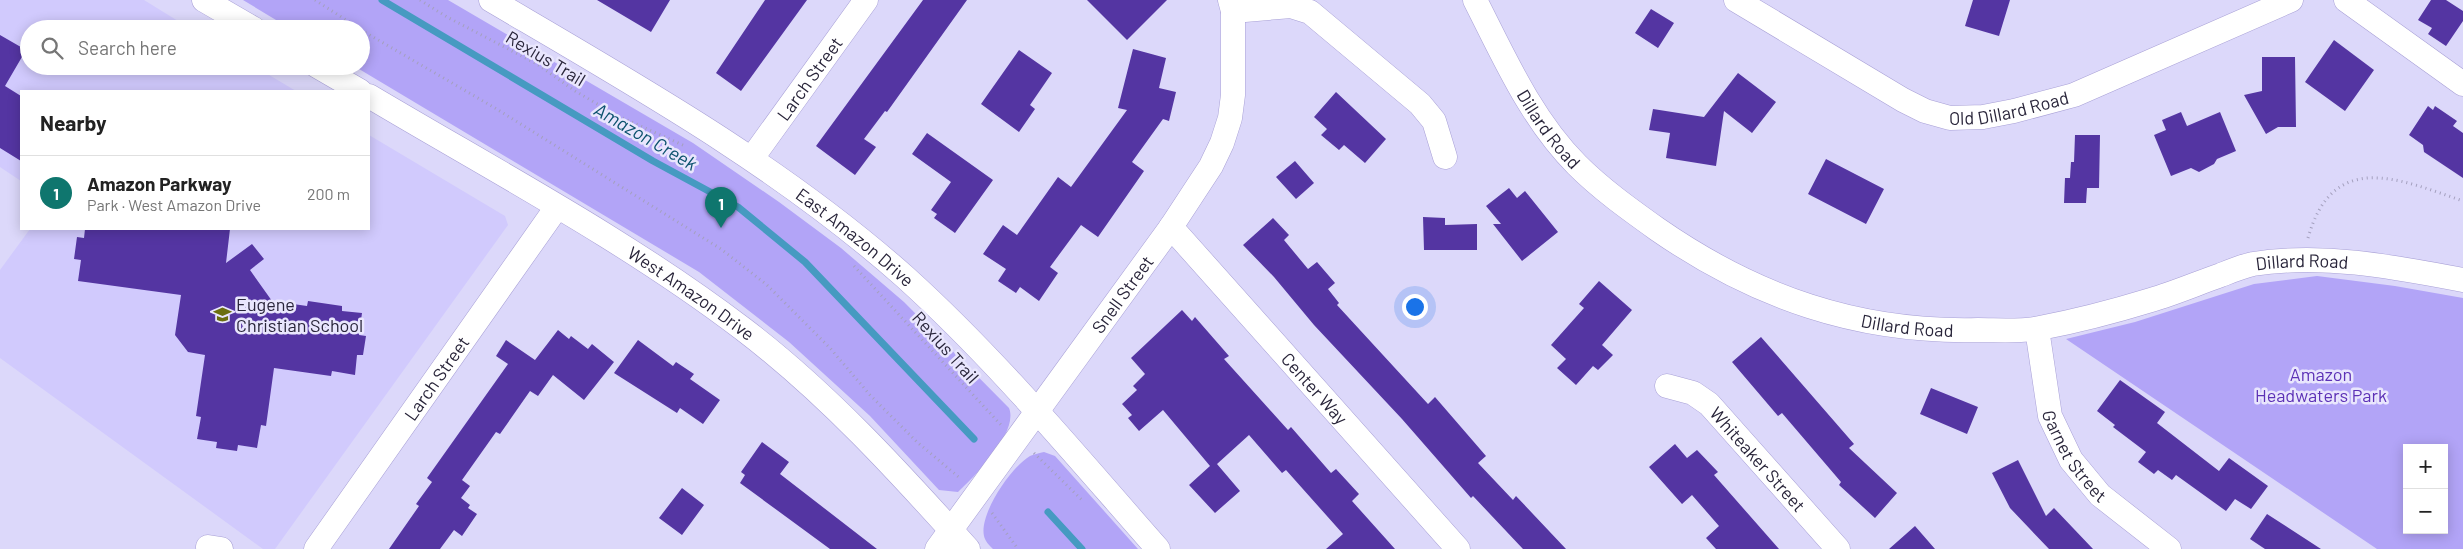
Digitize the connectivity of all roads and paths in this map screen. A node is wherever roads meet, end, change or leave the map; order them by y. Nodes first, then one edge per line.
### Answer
1 (204, 0) edge
2 (314, 0) edge
3 (420, 0) edge
4 (491, 0) edge
5 (866, 0) edge
6 (1475, 0) edge
7 (1736, 0) edge
8 (2291, 0) edge
9 (2346, 0) edge
10 (1232, 6) edge
11 (238, 20) edge
12 (346, 20) edge
13 (370, 35) edge
14 (332, 75) edge
15 (2463, 84) edge
16 (358, 90) edge
17 (370, 97) edge
18 (690, 148) dead end
19 (1445, 157) dead end
20 (752, 158) junction
21 (2463, 201) edge
22 (557, 207) junction
23 (1171, 227) junction
24 (2302, 260) junction
25 (852, 264) dead end
26 (2463, 280) edge
27 (2037, 329) junction
28 (1668, 386) dead end
29 (1036, 412) junction
30 (1016, 440) junction
31 (977, 493) junction
32 (1084, 503) dead end
33 (951, 530) junction
34 (316, 549) edge
35 (937, 549) edge
36 (968, 549) edge
37 (1018, 549) edge
38 (1158, 549) edge
39 (1458, 549) edge
40 (1838, 549) edge
41 (2169, 549) edge

1 - 11 street
2 - 12 path
3 - 18 path, Rexius Trail
4 - 20 street, East Amazon Drive
5 - 20 street, Larch Street
6 - 27 street, Dillard Road
7 - 8 street, Old Dillard Road
9 - 15 street
10 - 19 street, Snell Street
10 - 23 street, Snell Street
13 - 31 path
14 - 16 street
17 - 22 street, West Amazon Drive
20 - 29 street, East Amazon Drive
21 - 24 path
22 - 33 street, West Amazon Drive
22 - 34 street, Larch Street
23 - 29 street, Snell Street
23 - 39 street, Center Way
24 - 26 street, Dillard Road
24 - 27 street, Dillard Road
25 - 30 path, Rexius Trail
27 - 41 street, Garnet Street
28 - 40 street, Whiteaker Street
29 - 30 street, Snell Street
29 - 38 street, East Amazon Drive
30 - 31 street, Snell Street
30 - 32 path, Rexius Trail
31 - 33 street, Snell Street
31 - 37 path
33 - 35 street, Snell Street
33 - 36 street, West Amazon Drive

